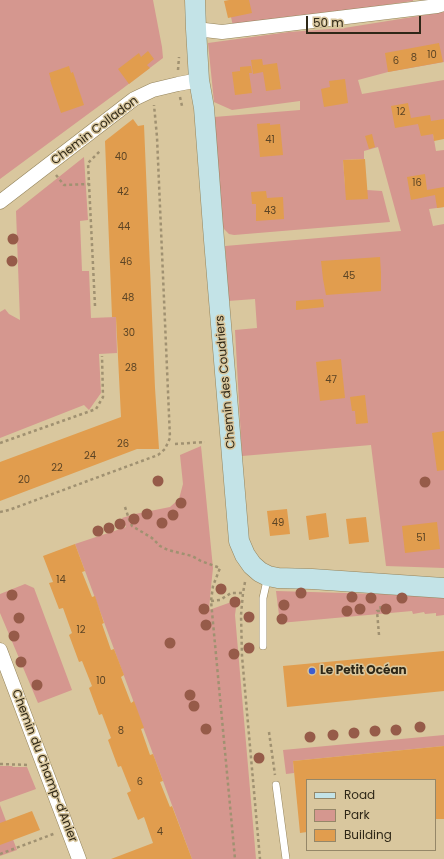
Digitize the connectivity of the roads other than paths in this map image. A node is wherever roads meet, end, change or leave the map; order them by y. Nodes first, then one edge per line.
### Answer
1 (195, 0) edge
2 (444, 4) edge
3 (196, 29) junction
4 (199, 80) junction
5 (0, 202) edge
6 (268, 576) junction
7 (444, 588) edge
8 (263, 646) dead end
9 (0, 650) edge
10 (276, 785) road end
11 (79, 859) edge
12 (286, 859) edge

1 - 3 street, Chemin des Coudriers
2 - 3 street
3 - 4 street, Chemin des Coudriers
4 - 5 street, Chemin Colladon
4 - 6 street, Chemin des Coudriers
6 - 7 street
6 - 8 lane
9 - 11 street, Chemin du Champ-d'Anier
10 - 12 lane

